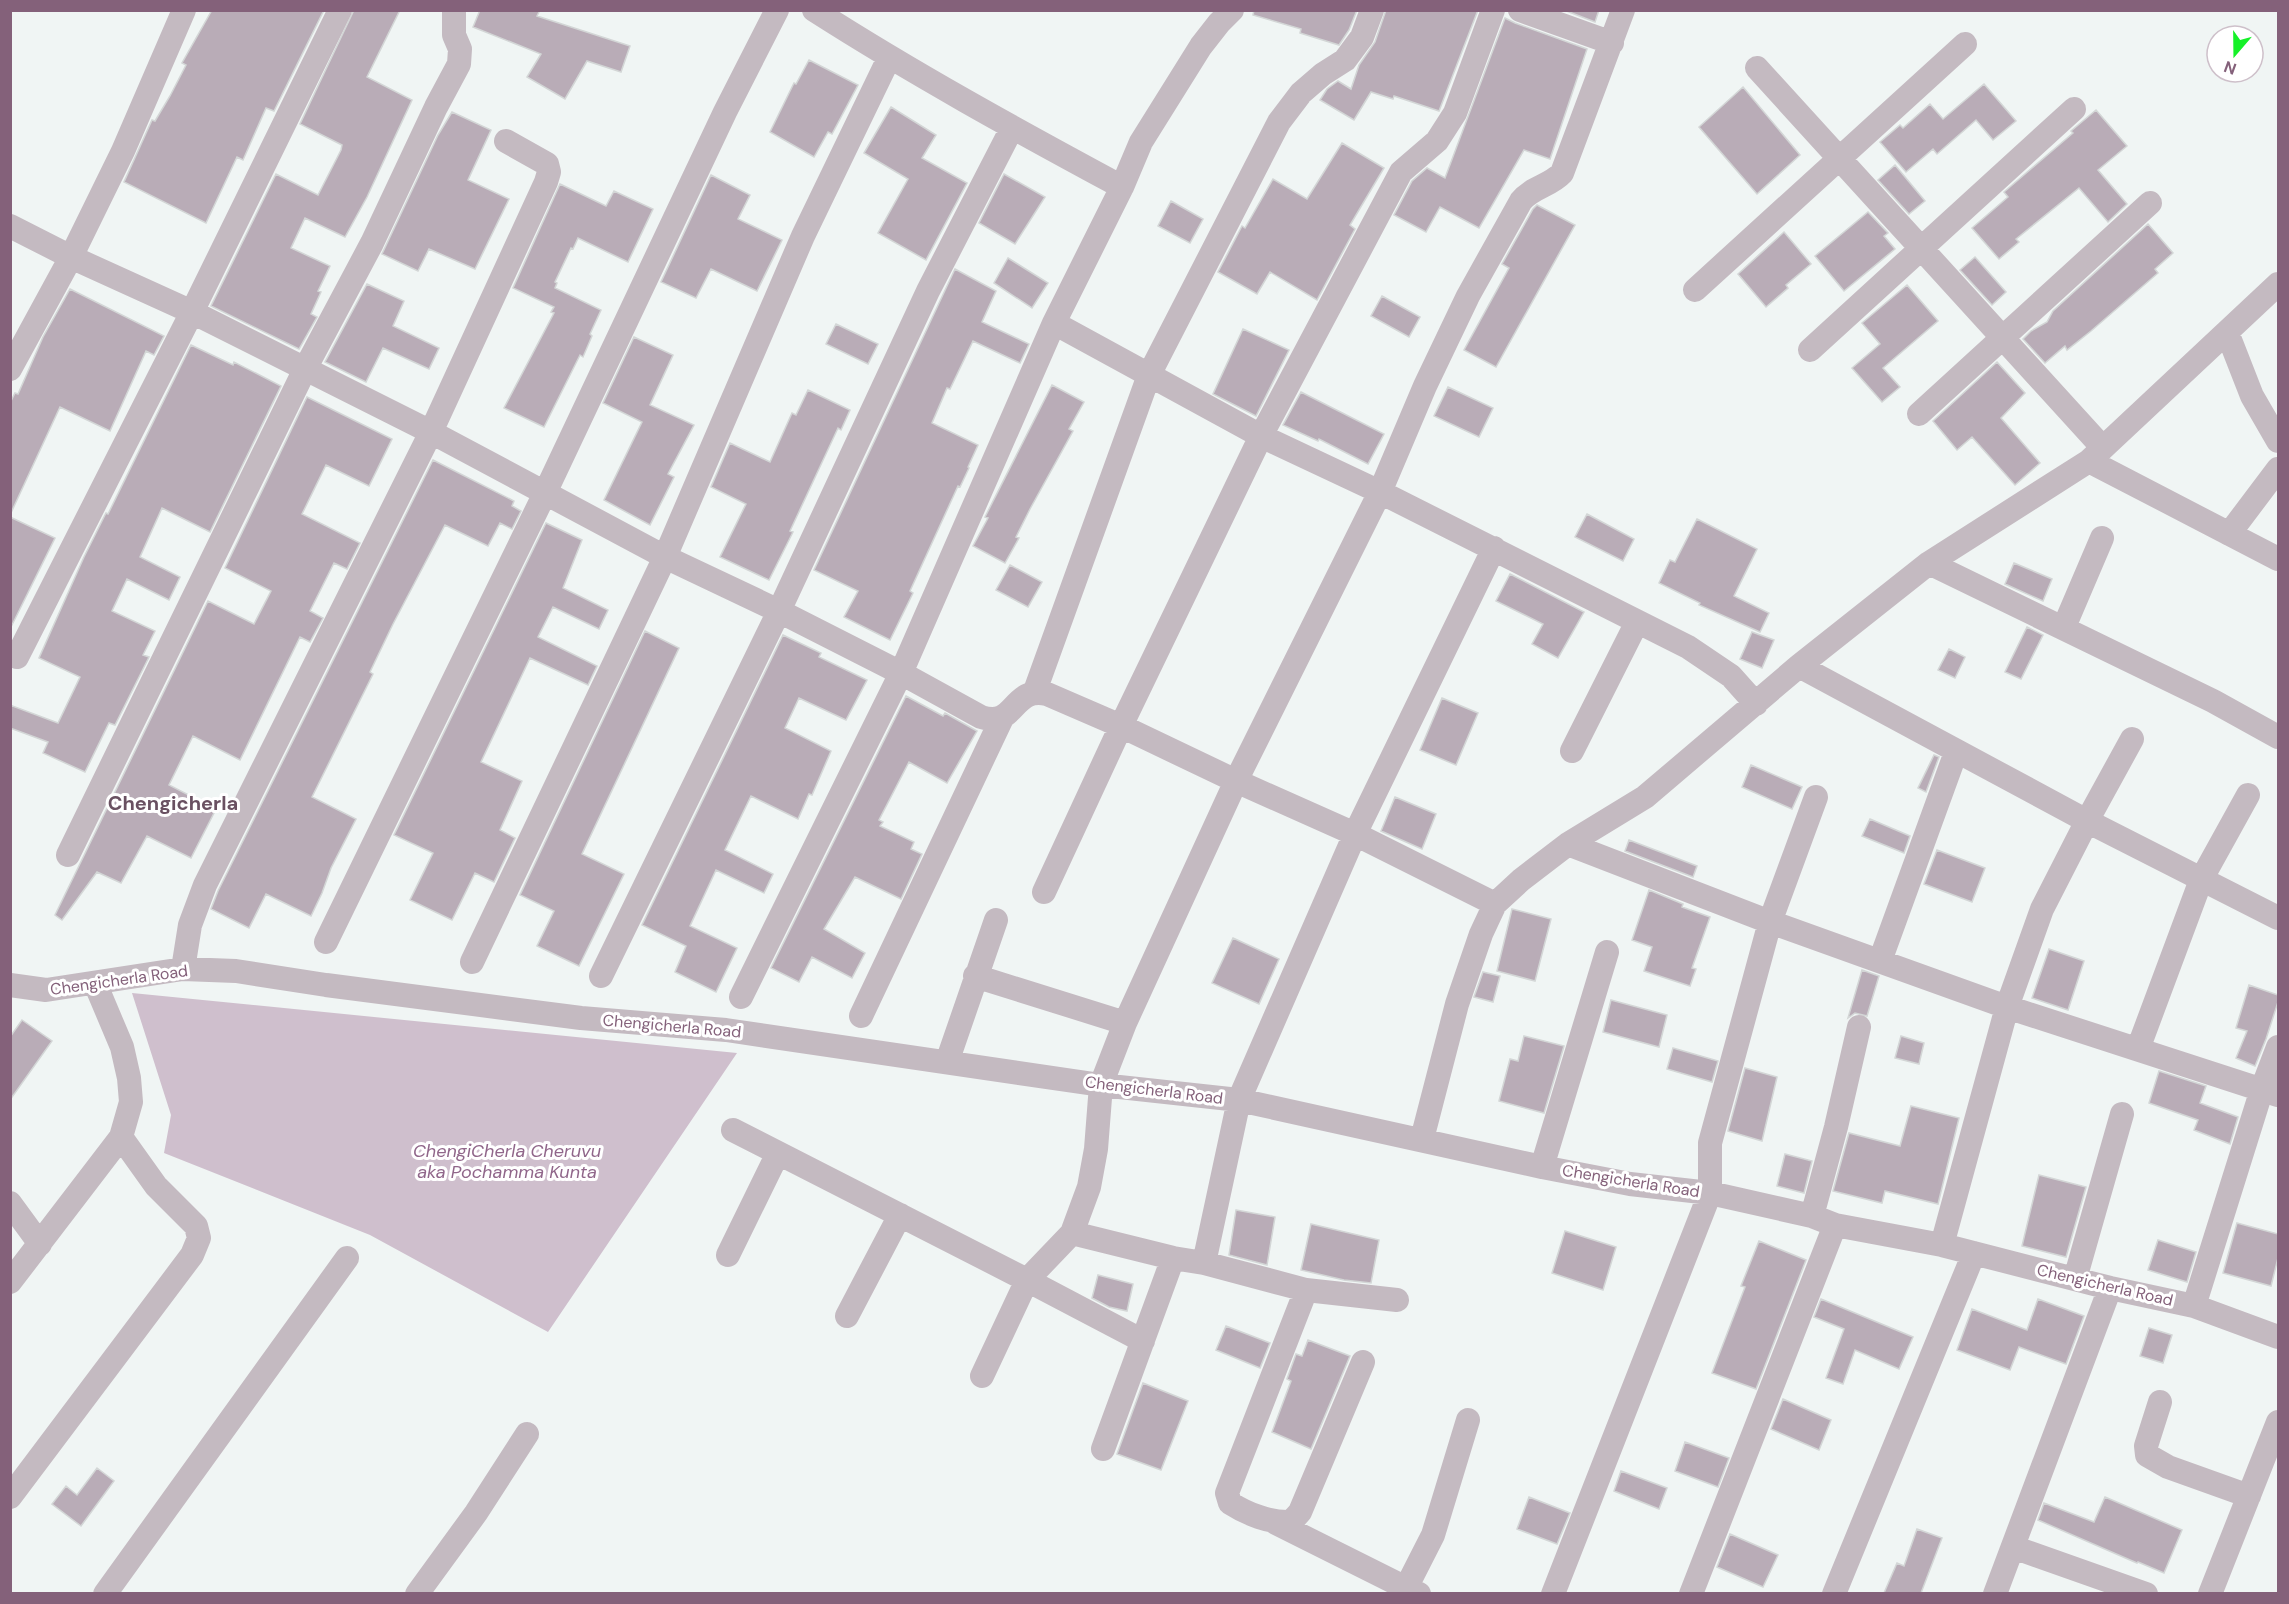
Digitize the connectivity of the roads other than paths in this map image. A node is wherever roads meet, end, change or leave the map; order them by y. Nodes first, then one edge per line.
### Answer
1 (184, 10) edge
2 (340, 10) edge
3 (454, 10) edge
4 (777, 10) edge
5 (814, 10) edge
6 (1232, 10) edge
7 (1372, 10) edge
8 (1493, 10) edge
9 (1520, 10) edge
10 (1623, 10) edge
11 (1612, 43) junction
12 (1965, 44) dead end
13 (889, 58) junction
14 (1757, 68) dead end
15 (2074, 109) dead end
16 (1012, 128) junction
17 (506, 141) dead end
18 (1839, 158) junction
19 (1122, 187) junction
20 (2150, 203) dead end
21 (10, 226) edge
22 (1922, 249) junction
23 (71, 257) junction
24 (2278, 287) edge
25 (1695, 290) dead end
26 (192, 312) junction
27 (1054, 323) junction
28 (2227, 332) junction
29 (2002, 338) junction
30 (1809, 350) dead end
31 (10, 369) edge
32 (305, 369) junction
33 (1149, 375) junction
34 (1919, 414) dead end
35 (430, 432) junction
36 (1261, 436) junction
37 (2278, 441) edge
38 (2096, 454) junction
39 (2278, 470) edge
40 (1380, 492) junction
41 (545, 493) junction
42 (2229, 534) junction
43 (2102, 537) dead end
44 (1494, 548) junction
45 (665, 557) junction
46 (2278, 559) edge
47 (1929, 563) junction
48 (779, 611) junction
49 (1637, 622) junction
50 (2064, 627) junction
51 (17, 657) dead end
52 (1799, 666) junction
53 (901, 673) junction
54 (1035, 691) junction
55 (1756, 704) junction
56 (1002, 718) junction
57 (1121, 726) junction
58 (2278, 737) edge
59 (2132, 739) dead end
60 (1572, 751) dead end
61 (1956, 752) junction
62 (1236, 781) junction
63 (2248, 795) dead end
64 (1816, 797) dead end
65 (2086, 821) junction
66 (1355, 834) junction
67 (1568, 844) junction
68 (68, 855) dead end
69 (2201, 880) junction
70 (1044, 892) dead end
71 (1495, 904) junction
72 (2278, 918) edge
73 (996, 920) dead end
74 (1770, 922) junction
75 (326, 942) dead end
76 (1607, 952) dead end
77 (1880, 961) junction
78 (472, 962) dead end
79 (183, 969) junction
80 (601, 976) dead end
81 (975, 976) junction
82 (95, 983) junction
83 (10, 985) edge
84 (741, 997) dead end
85 (2007, 1007) junction
86 (861, 1016) dead end
87 (1125, 1023) junction
88 (1859, 1027) dead end
89 (2278, 1047) edge
90 (2138, 1049) junction
91 (946, 1062) junction
92 (1101, 1084) junction
93 (2270, 1092) edge
94 (1239, 1100) junction
95 (2122, 1114) dead end
96 (733, 1130) dead end
97 (121, 1137) junction
98 (1422, 1139) junction
99 (778, 1153) junction
100 (1542, 1167) junction
101 (1710, 1193) junction
102 (10, 1203) edge
103 (900, 1215) junction
104 (1812, 1216) junction
105 (1835, 1225) junction
106 (1072, 1233) junction
107 (40, 1244) junction
108 (1942, 1245) junction
109 (1974, 1253) junction
110 (729, 1255) dead end
111 (347, 1258) dead end
112 (1173, 1258) junction
113 (1204, 1263) junction
114 (2075, 1279) junction
115 (1027, 1280) junction
116 (10, 1282) edge
117 (2110, 1288) junction
118 (1306, 1290) junction
119 (1397, 1300) dead end
120 (2194, 1306) junction
121 (847, 1316) dead end
122 (2278, 1336) edge
123 (1143, 1341) junction
124 (1363, 1362) dead end
125 (982, 1376) dead end
126 (2160, 1402) dead end
127 (1468, 1420) dead end
128 (2278, 1422) edge
129 (527, 1434) dead end
130 (1103, 1449) dead end
131 (2248, 1496) junction
132 (10, 1497) edge
133 (1276, 1523) junction
134 (2013, 1547) junction
135 (1414, 1592) edge
136 (105, 1593) edge
137 (417, 1593) edge
138 (1552, 1593) edge
139 (1691, 1593) edge
140 (1834, 1593) edge
141 (1995, 1593) edge
142 (2146, 1593) edge
143 (2210, 1593) edge

1 - 23 street
2 - 26 street
3 - 32 street
4 - 41 street
5 - 13 street
6 - 19 street
7 - 33 street
8 - 36 street
9 - 11 street
10 - 11 street
11 - 40 street
12 - 18 street
13 - 16 street
13 - 45 street
14 - 18 street
15 - 22 street
16 - 19 street
16 - 48 street
17 - 35 street
18 - 22 street
18 - 25 street
19 - 27 street
20 - 29 street
21 - 23 street
22 - 29 street
22 - 30 street
23 - 26 street
23 - 31 street
24 - 28 street
26 - 32 street
26 - 51 street
27 - 33 street
27 - 53 street
28 - 37 street
28 - 38 street
29 - 34 street
29 - 38 street
32 - 35 street
32 - 68 street
33 - 36 street
33 - 54 street
35 - 41 street
35 - 79 street
36 - 40 street
36 - 57 street
38 - 42 street
38 - 47 street
39 - 42 street
40 - 44 street
40 - 62 street
41 - 45 street
41 - 75 street
42 - 46 street
43 - 50 street
44 - 49 street
44 - 66 street
45 - 48 street
45 - 78 street
47 - 50 street
47 - 52 street
48 - 53 street
48 - 80 street
49 - 55 street
49 - 60 street
50 - 58 street
52 - 55 street
52 - 61 street
53 - 56 street
53 - 84 street
54 - 56 street
54 - 57 street
55 - 67 street
56 - 86 street
57 - 62 street
57 - 70 street
59 - 65 street
61 - 65 street
61 - 77 street
62 - 66 street
62 - 87 street
63 - 69 street
64 - 74 street
65 - 69 street
65 - 85 street
66 - 71 street
66 - 94 street
67 - 71 street
67 - 74 street
69 - 72 street
69 - 90 street
71 - 98 street
73 - 81 street
74 - 77 street
74 - 101 street
76 - 100 street
77 - 85 street
79 - 82 street, Chengicherla Road
79 - 91 street, Chengicherla Road
81 - 87 street
81 - 91 street
82 - 83 street, Chengicherla Road
82 - 97 street
85 - 90 street
85 - 108 street
87 - 92 street
88 - 104 street
89 - 93 street
90 - 93 street
91 - 92 street, Chengicherla Road
92 - 94 street, Chengicherla Road
92 - 106 street
93 - 120 street
94 - 98 street, Chengicherla Road
94 - 113 street
95 - 114 street
96 - 99 street
97 - 107 street
97 - 132 street
98 - 100 street, Chengicherla Road
99 - 103 street
99 - 110 street
100 - 101 street, Chengicherla Road
101 - 104 street, Chengicherla Road
101 - 138 street
102 - 107 street
103 - 115 street
103 - 121 street
104 - 105 street, Chengicherla Road
105 - 108 street, Chengicherla Road
105 - 139 street
106 - 112 street
106 - 115 street
107 - 116 street
108 - 109 street, Chengicherla Road
109 - 114 street, Chengicherla Road
109 - 140 street
111 - 136 street
112 - 113 street
112 - 123 street
113 - 118 street
114 - 117 street, Chengicherla Road
115 - 123 street
115 - 125 street
117 - 120 street, Chengicherla Road
117 - 134 street
118 - 119 street
118 - 133 street
120 - 122 street, Chengicherla Road
123 - 130 street
124 - 133 street
126 - 131 street
127 - 135 street
128 - 131 street
129 - 137 street
131 - 143 street
133 - 135 street
134 - 141 street
134 - 142 street

